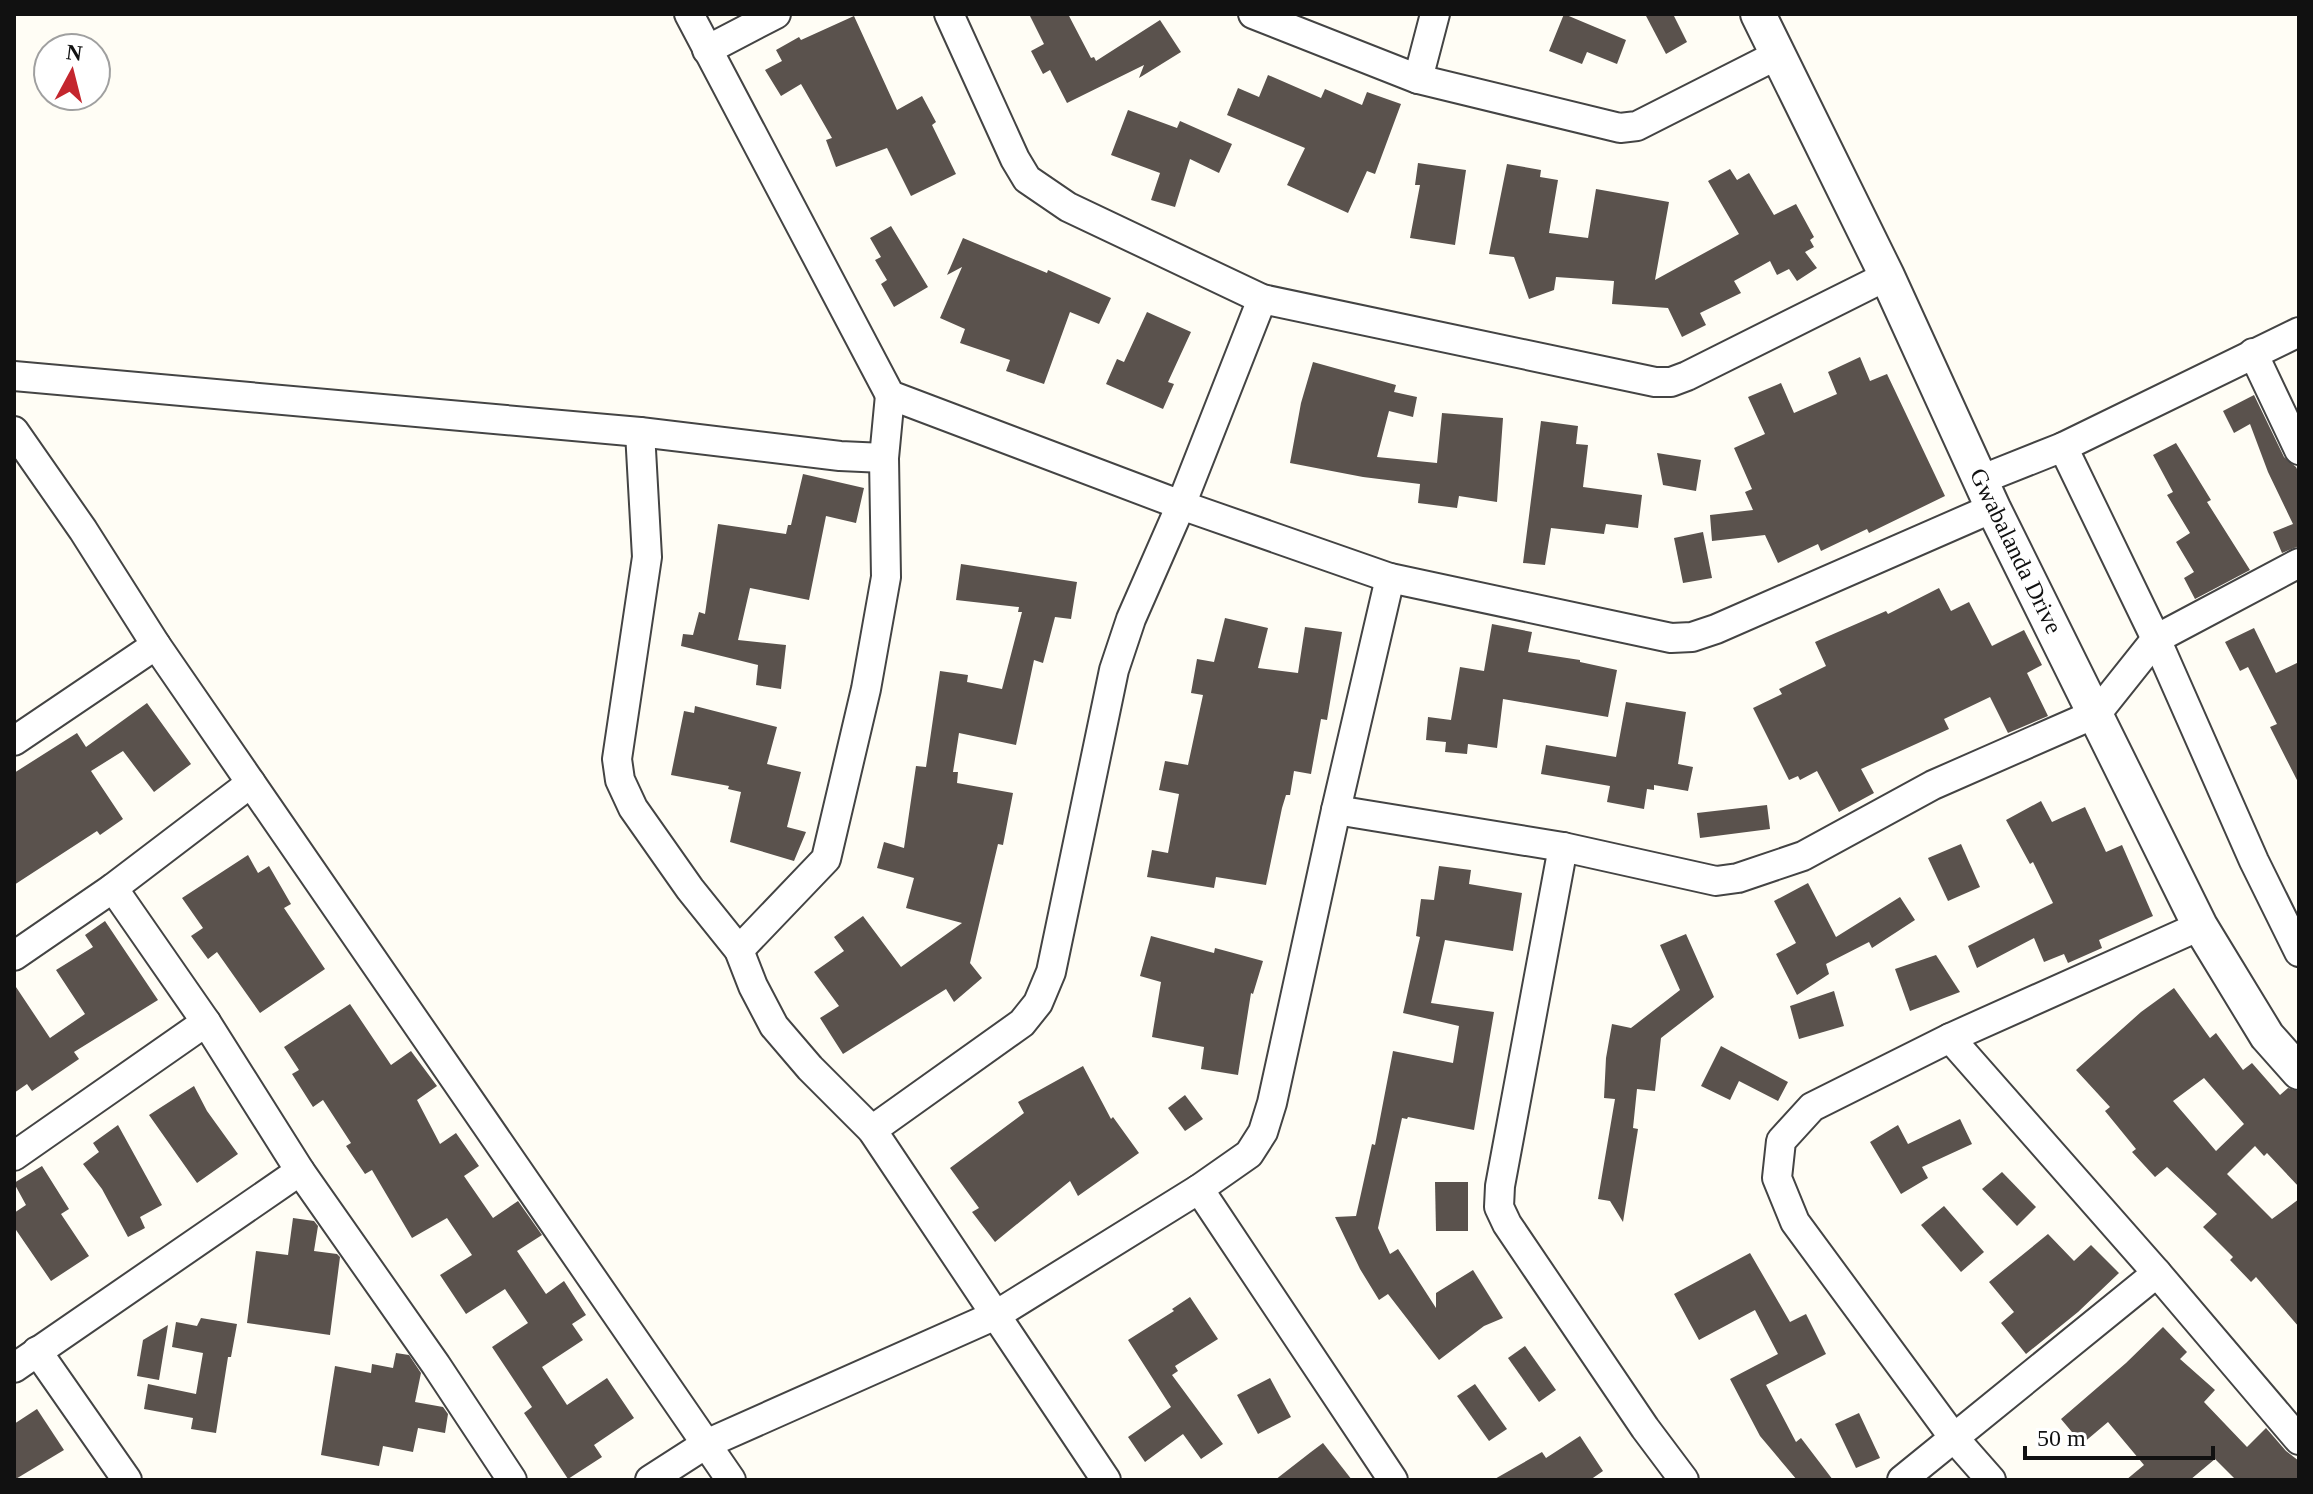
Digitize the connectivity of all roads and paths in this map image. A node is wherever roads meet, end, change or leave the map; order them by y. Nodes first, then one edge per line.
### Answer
1 (689, 14) edge
2 (776, 14) edge
3 (949, 14) edge
4 (1253, 14) edge
5 (1435, 14) edge
6 (1758, 14) edge
7 (707, 50) junction
8 (1777, 55) junction
9 (1418, 79) junction
10 (1887, 276) junction
11 (1262, 299) junction
12 (2299, 332) edge
13 (2253, 353) junction
14 (14, 376) edge
15 (890, 395) junction
16 (14, 431) edge
17 (640, 432) junction
18 (2063, 447) junction
19 (2299, 450) edge
20 (884, 458) junction
21 (1986, 494) junction
22 (1181, 505) junction
23 (2299, 563) edge
24 (1390, 578) junction
25 (2156, 639) junction
26 (156, 645) junction
27 (2097, 713) junction
28 (14, 741) edge
29 (251, 783) junction
30 (1336, 810) junction
31 (1563, 847) junction
32 (113, 888) junction
33 (2200, 926) junction
34 (739, 950) junction
35 (2299, 952) edge
36 (14, 956) edge
37 (206, 1022) junction
38 (1950, 1038) junction
39 (2299, 1072) edge
40 (872, 1130) junction
41 (14, 1156) edge
42 (300, 1171) junction
43 (1199, 1189) junction
44 (2157, 1273) junction
45 (996, 1315) junction
46 (37, 1351) junction
47 (14, 1368) edge
48 (1954, 1438) junction
49 (2299, 1440) edge
50 (706, 1444) junction
51 (127, 1480) edge
52 (512, 1480) edge
53 (650, 1480) edge
54 (731, 1480) edge
55 (1106, 1480) edge
56 (1393, 1480) edge
57 (1684, 1480) edge
58 (1902, 1480) edge
59 (1991, 1480) edge

1 - 7 street
2 - 7 street
3 - 11 street
4 - 9 street
5 - 9 street
6 - 8 street, Gwabalanda Drive
7 - 15 street
8 - 9 street
8 - 10 street, Gwabalanda Drive
10 - 11 street
10 - 21 street, Gwabalanda Drive
11 - 22 street
12 - 13 street
13 - 18 street
13 - 19 street
14 - 17 street
15 - 20 street
15 - 22 street
16 - 26 street
17 - 20 street
17 - 34 street
18 - 21 street
18 - 25 street
20 - 34 street
21 - 24 street
21 - 27 street, Gwabalanda Drive
22 - 24 street
22 - 40 street
23 - 25 street
24 - 30 street
25 - 27 street
25 - 35 street
26 - 28 street
26 - 29 street
27 - 31 street
27 - 33 street, Gwabalanda Drive
29 - 32 street
29 - 50 street
30 - 31 street
30 - 43 street
31 - 57 street
32 - 36 street
32 - 37 street
33 - 38 street
33 - 39 street, Gwabalanda Drive
34 - 40 street
37 - 41 street
37 - 42 street
38 - 44 street
38 - 48 street
40 - 45 street
42 - 46 street
42 - 52 street
43 - 45 street
43 - 56 street
44 - 48 street
44 - 49 street
45 - 50 street
45 - 55 street
46 - 47 street
46 - 51 street
48 - 58 street
48 - 59 street
50 - 53 street
50 - 54 street

